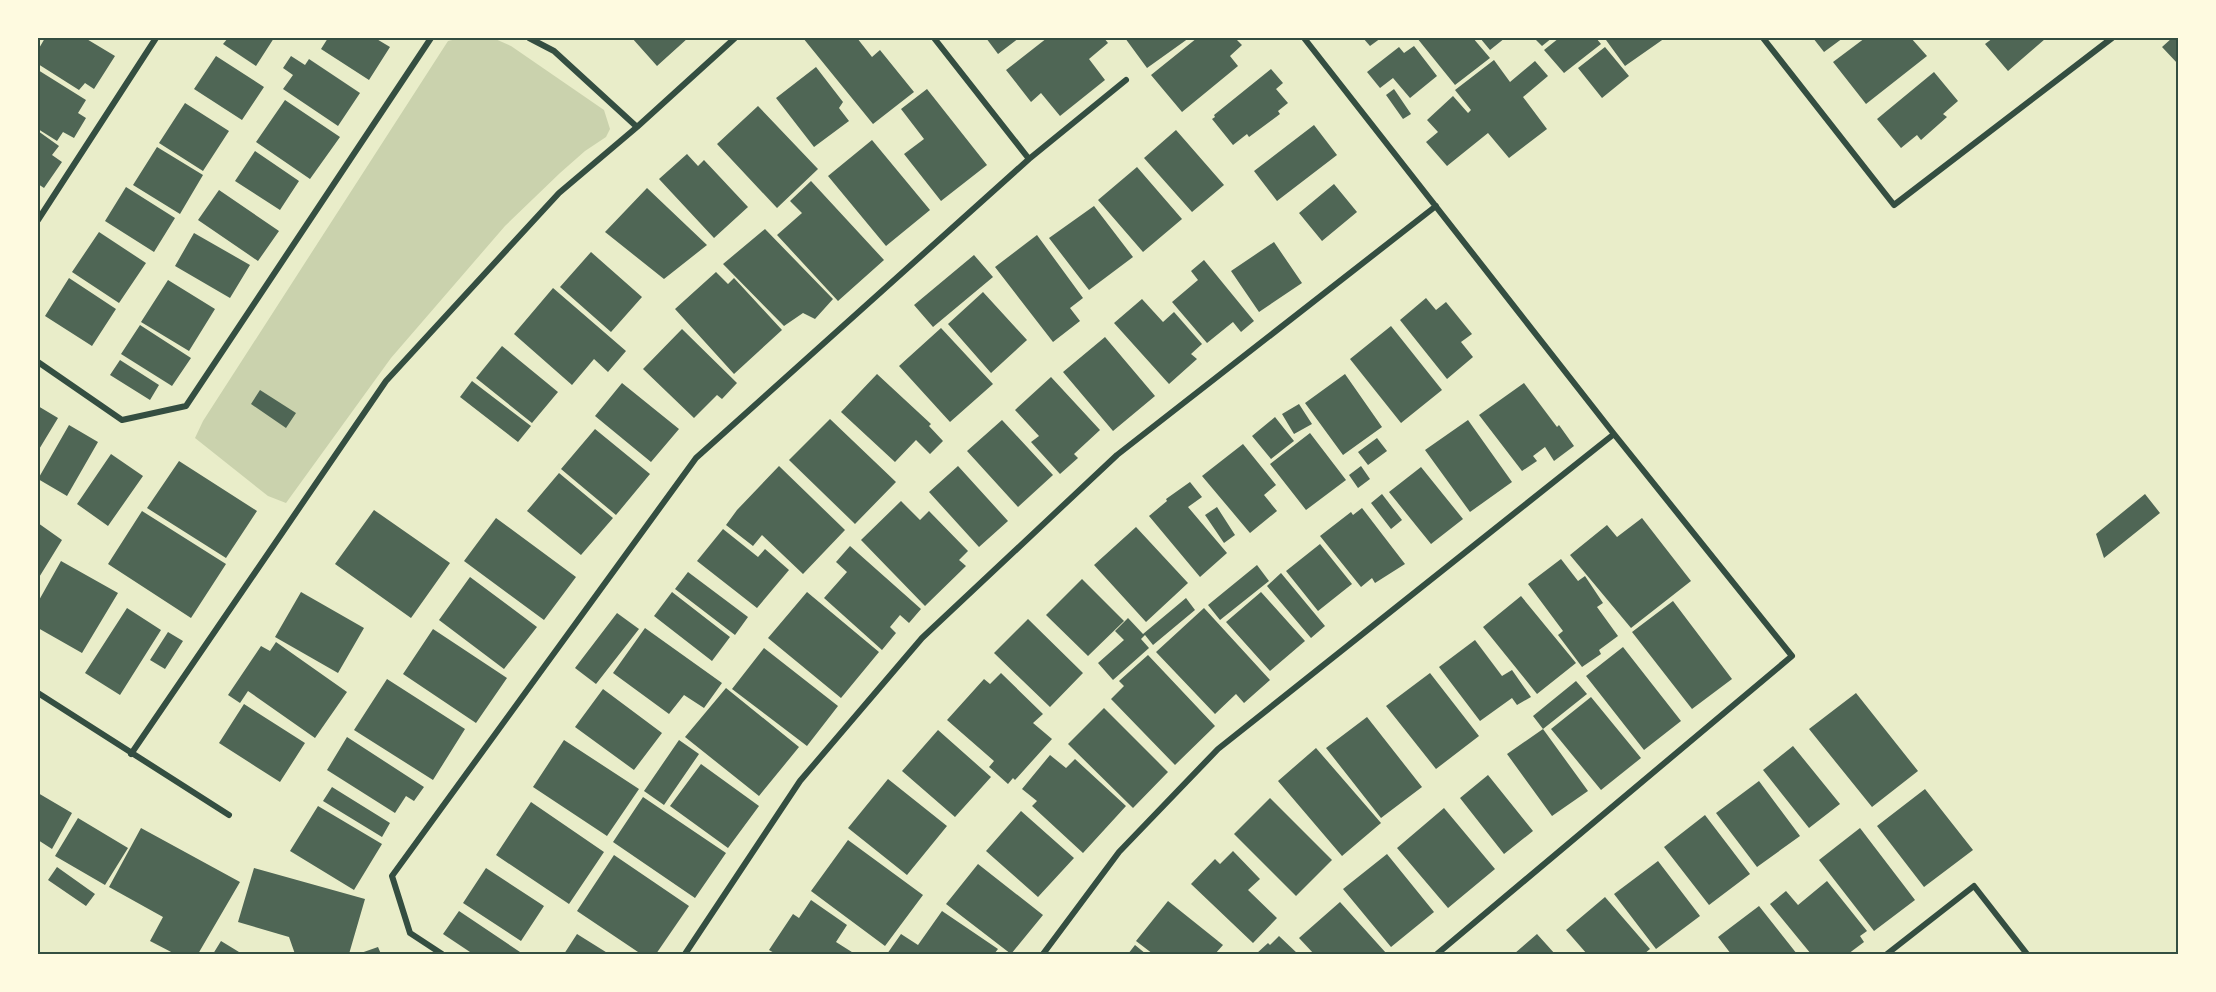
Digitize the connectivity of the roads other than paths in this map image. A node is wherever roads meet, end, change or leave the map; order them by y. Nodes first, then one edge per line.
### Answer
1 (156, 38) edge
2 (431, 38) edge
3 (529, 38) edge
4 (735, 38) edge
5 (934, 38) edge
6 (1304, 38) edge
7 (1763, 38) edge
8 (2112, 38) edge
9 (1126, 80) dead end
10 (637, 127) junction
11 (1029, 159) junction
12 (1436, 206) junction
13 (38, 220) edge
14 (38, 362) edge
15 (1614, 434) junction
16 (38, 693) edge
17 (131, 754) junction
18 (229, 815) dead end
19 (442, 954) edge
20 (685, 954) edge
21 (1043, 954) edge
22 (1437, 954) edge
23 (1887, 954) edge
24 (2027, 954) edge

1 - 13 street
2 - 14 street
3 - 10 street
4 - 10 street
5 - 11 street
6 - 12 street
7 - 8 street
9 - 11 street
10 - 17 street
11 - 19 street
12 - 15 street
12 - 20 street
15 - 21 street
15 - 22 street
16 - 17 street
17 - 18 street
23 - 24 street

